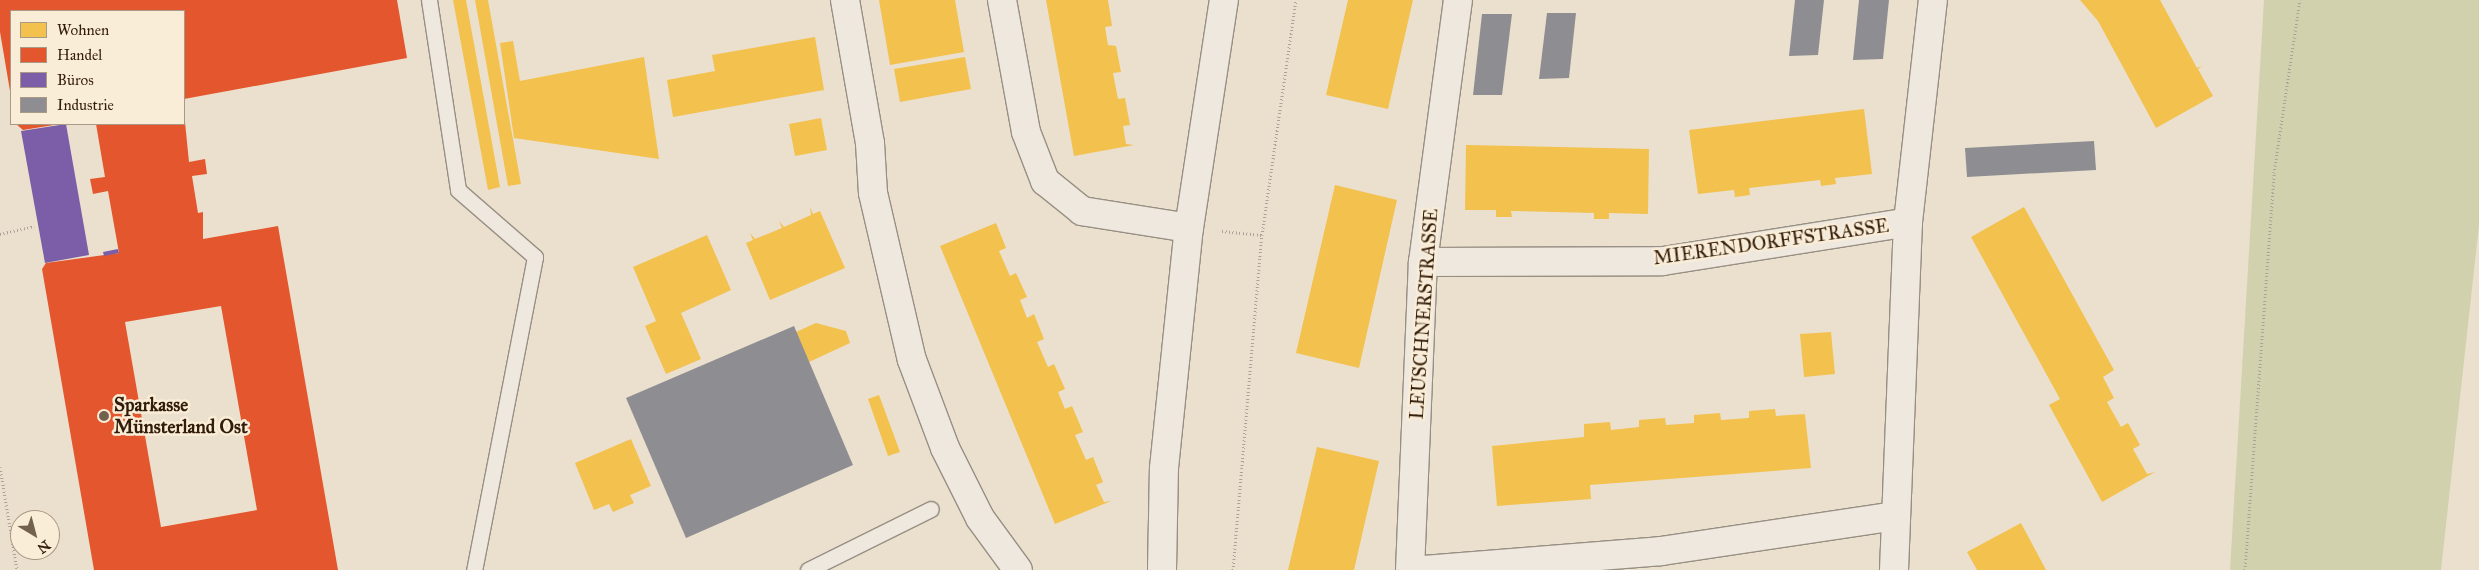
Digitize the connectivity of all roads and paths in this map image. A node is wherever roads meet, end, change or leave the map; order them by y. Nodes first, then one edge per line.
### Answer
1 (429, 0) edge
2 (845, 0) edge
3 (1002, 0) edge
4 (1224, 0) edge
5 (1296, 0) edge
6 (1458, 0) edge
7 (1933, 0) edge
8 (2300, 0) edge
9 (1908, 222) junction
10 (34, 226) dead end
11 (1189, 228) junction
12 (0, 234) edge
13 (1262, 235) junction
14 (1423, 262) junction
15 (0, 467) edge
16 (931, 508) dead end
17 (1894, 516) junction
18 (17, 570) edge
19 (474, 570) edge
20 (808, 570) edge
21 (1018, 570) edge
22 (1162, 570) edge
23 (1233, 570) edge
24 (1410, 570) edge
25 (1422, 570) edge
26 (1894, 570) edge
27 (2245, 570) edge

1 - 19 lane
2 - 21 street
3 - 11 street
4 - 11 street
5 - 13 path
6 - 14 street, LEUSCHNERSTRASSE
7 - 9 street, MIERENDORFFSTRASSE
8 - 27 path
9 - 14 street, MIERENDORFFSTRASSE
9 - 17 street, MIERENDORFFSTRASSE
10 - 12 path
11 - 13 path
11 - 22 street
13 - 23 path
14 - 24 street, LEUSCHNERSTRASSE
15 - 18 path
16 - 20 lane
17 - 25 street
17 - 26 street, MIERENDORFFSTRASSE

